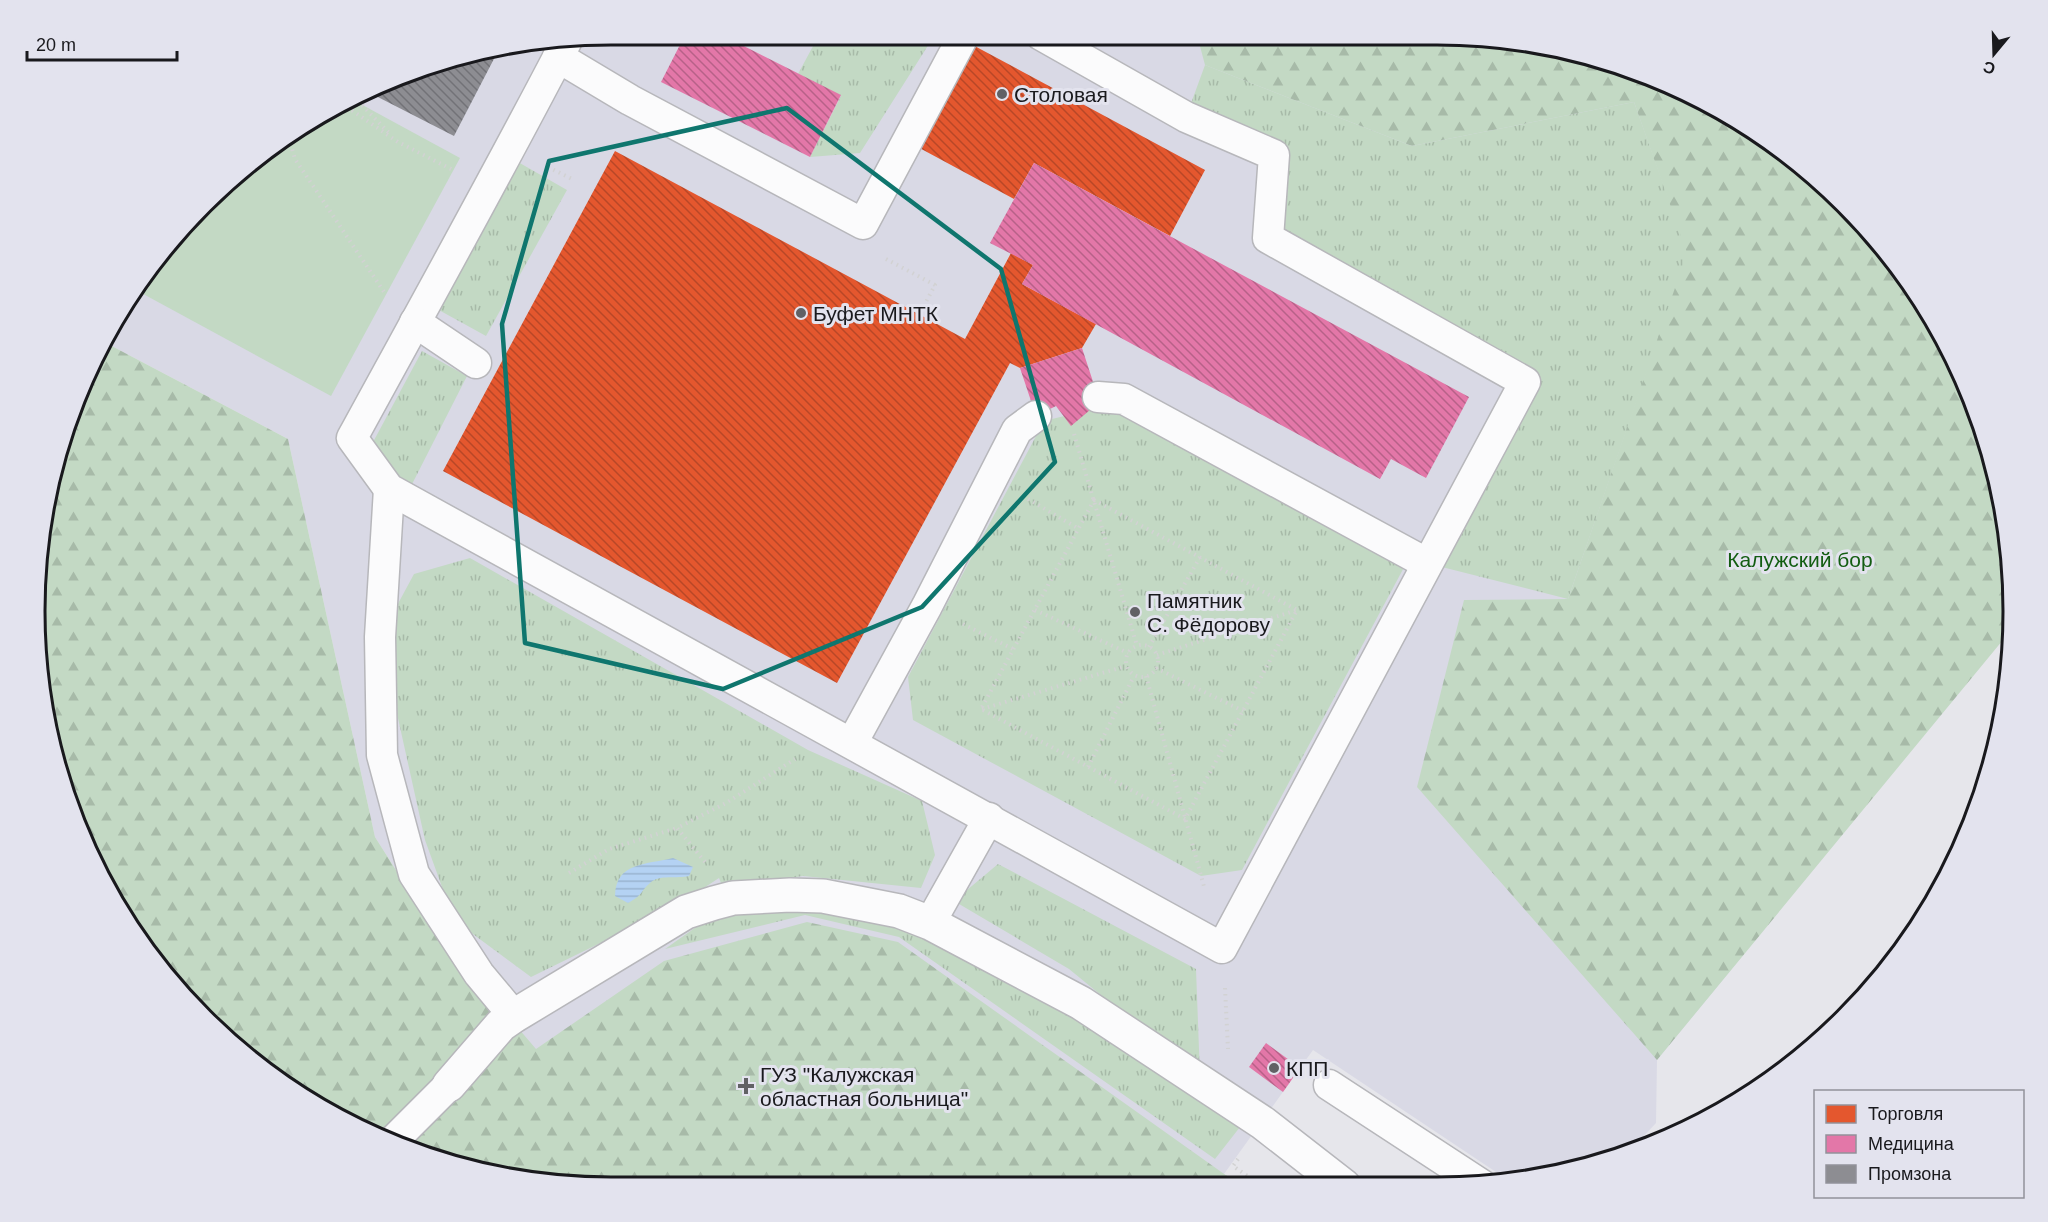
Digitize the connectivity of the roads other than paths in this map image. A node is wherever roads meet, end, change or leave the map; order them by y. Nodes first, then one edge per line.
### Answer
1 (959, 45) edge
2 (1059, 45) edge
3 (562, 50) edge
4 (415, 322) junction
5 (476, 363) dead end
6 (1098, 397) dead end
7 (1036, 416) dead end
8 (389, 489) junction
9 (1426, 563) junction
10 (852, 743) junction
11 (988, 818) junction
12 (930, 922) junction
13 (514, 1016) junction
14 (449, 1085) joint
15 (1329, 1086) dead end
16 (398, 1136) edge
17 (1468, 1176) edge
18 (1332, 1177) edge

1 - 3 lane
2 - 9 lane
3 - 4 lane
4 - 5 lane
4 - 8 lane
6 - 9 lane
7 - 10 lane
8 - 10 lane
8 - 13 lane
9 - 11 lane
10 - 11 lane
11 - 12 lane
12 - 13 street
12 - 18 street
13 - 14 street
14 - 16 lane
15 - 17 lane

